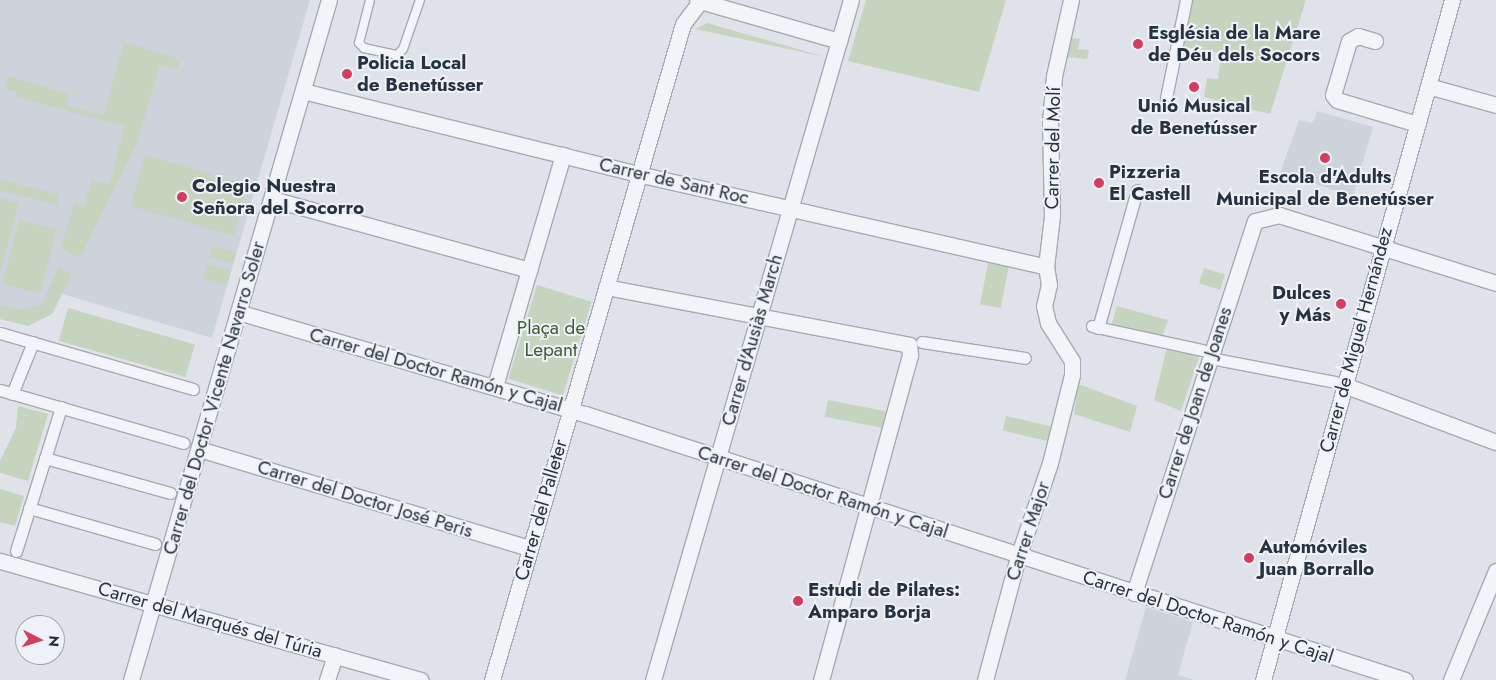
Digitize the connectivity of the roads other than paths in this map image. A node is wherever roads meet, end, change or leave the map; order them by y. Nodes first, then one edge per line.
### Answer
1 (330, 0) edge
2 (370, 0) edge
3 (420, 0) edge
4 (699, 0) edge
5 (851, 0) edge
6 (1071, 0) edge
7 (1186, 0) edge
8 (1452, 0) edge
9 (839, 41) junction
10 (1375, 41) dead end
11 (1428, 86) junction
12 (303, 91) junction
13 (1166, 98) dead end
14 (1496, 105) edge
15 (1416, 124) junction
16 (563, 155) junction
17 (638, 174) junction
18 (1137, 190) dead end
19 (272, 198) junction
20 (790, 208) junction
21 (1381, 247) junction
22 (1046, 267) junction
23 (529, 270) junction
24 (1496, 283) edge
25 (606, 287) junction
26 (238, 312) junction
27 (759, 315) junction
28 (0, 334) edge
29 (33, 342) junction
30 (922, 342) dead end
31 (1202, 350) dead end
32 (1025, 358) dead end
33 (1215, 359) dead end
34 (1071, 381) joint
35 (1340, 383) junction
36 (495, 386) junction
37 (193, 389) dead end
38 (0, 390) edge
39 (12, 394) junction
40 (61, 408) junction
41 (571, 409) junction
42 (1496, 442) edge
43 (184, 443) dead end
44 (199, 449) junction
45 (717, 457) junction
46 (45, 458) junction
47 (170, 493) dead end
48 (868, 506) junction
49 (29, 508) junction
50 (155, 544) dead end
51 (530, 548) junction
52 (16, 551) dead end
53 (1018, 557) junction
54 (0, 561) edge
55 (1496, 572) edge
56 (1134, 593) junction
57 (154, 604) junction
58 (1275, 637) junction
59 (335, 655) junction
60 (131, 680) edge
61 (327, 680) edge
62 (420, 680) edge
63 (492, 680) edge
64 (653, 680) edge
65 (821, 680) edge
66 (985, 680) edge
67 (1263, 680) edge
68 (1404, 680) edge
69 (1450, 680) edge

1 - 12 street, Carrer del Doctor Vicente Navarro Soler
2 - 3 lane
4 - 9 street
4 - 17 street, Carrer del Palleter
5 - 9 street, Carrer d'Ausiàs March
6 - 22 street, Carrer del Molí
7 - 13 street
8 - 11 street, Carrer de Miguel Hernández
9 - 20 street, Carrer d'Ausiàs March
10 - 15 street
11 - 14 street
11 - 15 street, Carrer de Miguel Hernández
12 - 16 street, Carrer de Sant Roc
12 - 19 street, Carrer del Doctor Vicente Navarro Soler
15 - 21 street, Carrer de Miguel Hernández
16 - 17 street, Carrer de Sant Roc
16 - 23 street
17 - 20 street, Carrer de Sant Roc
17 - 25 street, Carrer del Palleter
18 - 31 street
19 - 23 street
19 - 26 street, Carrer del Doctor Vicente Navarro Soler
20 - 22 street, Carrer de Sant Roc
20 - 27 street, Carrer d'Ausiàs March
21 - 24 street
21 - 35 street, Carrer de Miguel Hernández
21 - 56 street, Carrer de Joan de Joanes
22 - 34 street, Carrer del Molí
23 - 36 street
25 - 27 street
25 - 41 street, Carrer del Palleter
26 - 36 street, Carrer del Doctor Ramón y Cajal
26 - 44 street, Carrer del Doctor Vicente Navarro Soler
27 - 45 street, Carrer d'Ausiàs March
27 - 48 street
28 - 29 street
29 - 37 street
29 - 39 street
30 - 32 street
33 - 35 street
34 - 53 street, Carrer Major
35 - 42 street
35 - 58 street, Carrer de Miguel Hernández
36 - 41 street, Carrer del Doctor Ramón y Cajal
38 - 39 street
39 - 40 street
40 - 43 street
40 - 46 street
41 - 45 street, Carrer del Doctor Ramón y Cajal
41 - 51 street, Carrer del Palleter
44 - 51 street, Carrer del Doctor José Peris
44 - 57 street, Carrer del Doctor Vicente Navarro Soler
45 - 48 street, Carrer del Doctor Ramón y Cajal
45 - 64 street, Carrer d'Ausiàs March
46 - 47 street
46 - 49 street
48 - 53 street, Carrer del Doctor Ramón y Cajal
48 - 65 street
49 - 50 street
49 - 52 street
51 - 63 street, Carrer del Palleter
53 - 56 street, Carrer del Doctor Ramón y Cajal
53 - 66 street, Carrer Major
54 - 57 street, Carrer del Marqués del Túria
55 - 69 street
56 - 58 street, Carrer del Doctor Ramón y Cajal
57 - 59 street, Carrer del Marqués del Túria
57 - 60 street, Carrer del Doctor Vicente Navarro Soler
58 - 67 street, Carrer de Miguel Hernández
58 - 68 street, Carrer del Doctor Ramón y Cajal
59 - 61 street
59 - 62 street, Carrer del Marqués del Túria

